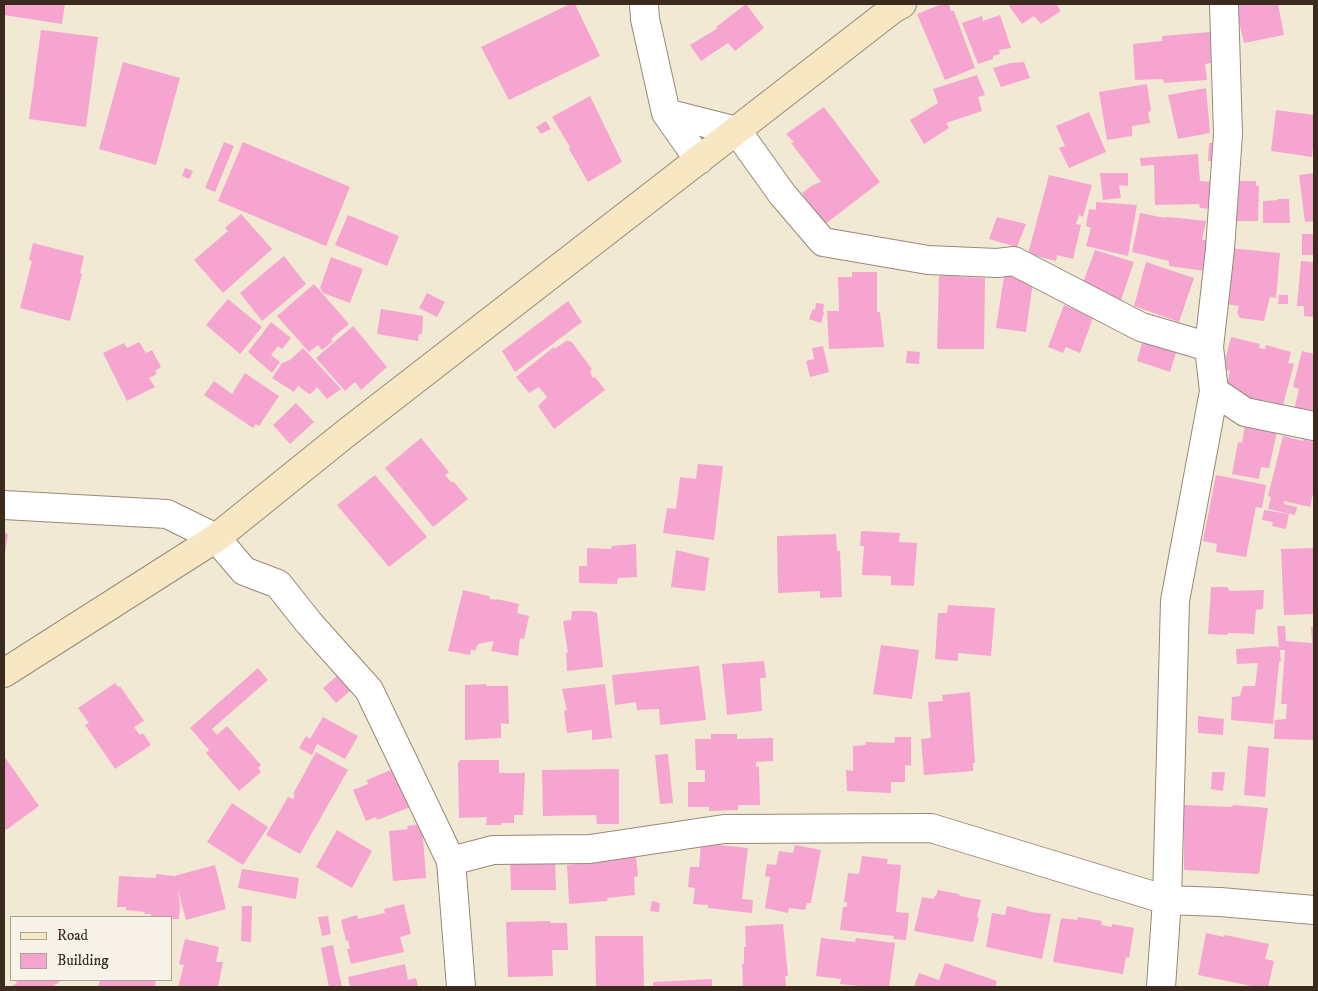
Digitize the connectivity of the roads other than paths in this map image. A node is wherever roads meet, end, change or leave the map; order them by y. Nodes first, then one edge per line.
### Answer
1 (644, 4) edge
2 (902, 4) edge
3 (1224, 4) edge
4 (666, 113) junction
5 (737, 131) junction
6 (699, 160) junction
7 (1209, 347) junction
8 (1214, 391) junction
9 (1314, 426) edge
10 (4, 505) edge
11 (216, 538) junction
12 (4, 673) edge
13 (451, 861) junction
14 (1167, 900) junction
15 (1314, 910) edge
16 (460, 987) edge
17 (1161, 987) edge

1 - 4 street
2 - 5 main road
3 - 7 street
4 - 5 street
4 - 6 street
5 - 6 main road
5 - 7 street
6 - 11 main road
7 - 8 street
8 - 9 street
8 - 14 street
10 - 11 street
11 - 12 main road
11 - 13 street
13 - 14 street
13 - 16 street
14 - 15 street
14 - 17 street

